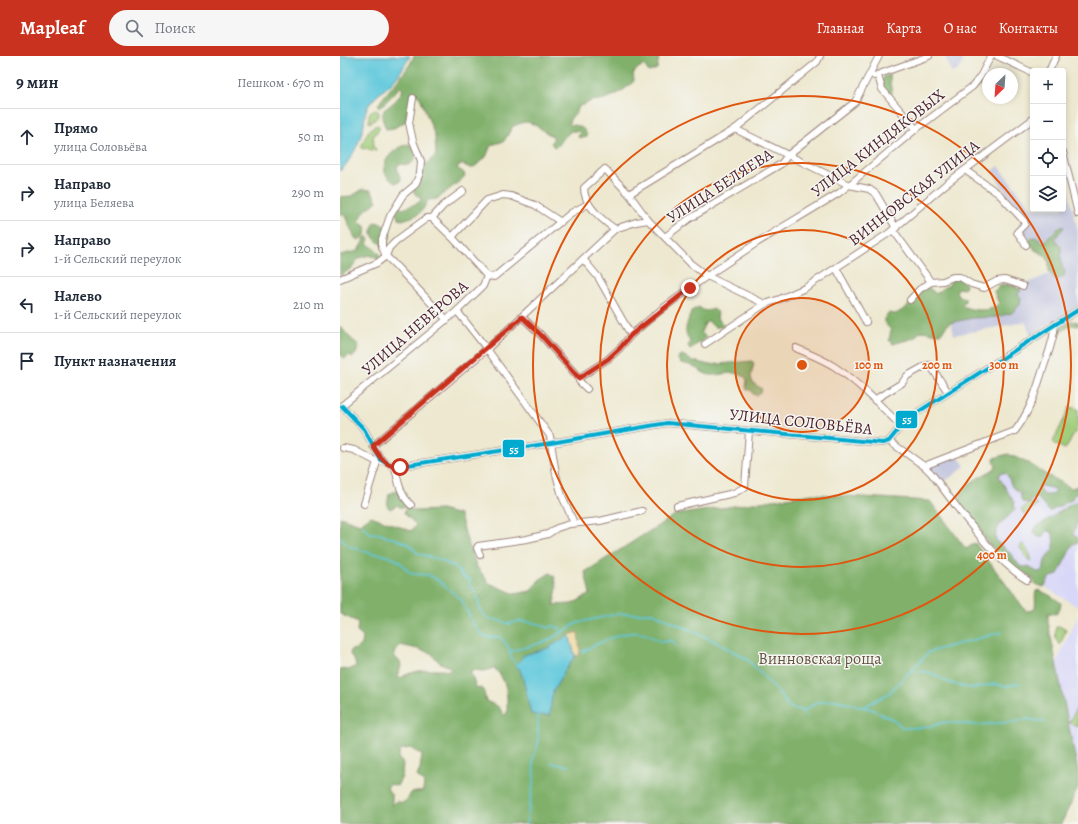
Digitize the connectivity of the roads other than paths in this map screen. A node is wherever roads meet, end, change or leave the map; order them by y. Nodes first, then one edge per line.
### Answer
1 (820, 56) edge
2 (879, 56) edge
3 (929, 56) edge
4 (991, 56) edge
5 (997, 56) edge
6 (1056, 56) edge
7 (1050, 68) edge
8 (1030, 72) edge
9 (869, 76) junction
10 (878, 76) junction
11 (413, 98) dead end
12 (1030, 121) edge
13 (735, 129) junction
14 (916, 130) junction
15 (788, 155) junction
16 (1066, 164) edge
17 (965, 170) junction
18 (849, 185) junction
19 (463, 191) dead end
20 (628, 194) junction
21 (588, 204) junction
22 (1078, 214) edge
23 (432, 218) junction
24 (648, 220) junction
25 (561, 222) junction
26 (615, 229) junction
27 (894, 229) junction
28 (452, 237) junction
29 (665, 237) junction
30 (1026, 245) dead end
31 (386, 256) junction
32 (583, 259) junction
33 (836, 268) junction
34 (487, 276) junction
35 (707, 276) junction
36 (340, 279) edge
37 (931, 282) junction
38 (1023, 286) dead end
39 (910, 300) dead end
40 (765, 304) junction
41 (1078, 310) edge
42 (457, 311) junction
43 (522, 317) junction
44 (447, 320) junction
45 (866, 322) dead end
46 (1055, 324) junction
47 (631, 335) junction
48 (705, 344) dead end
49 (796, 348) dead end
50 (487, 349) junction
51 (579, 378) junction
52 (587, 390) dead end
53 (948, 392) junction
54 (874, 400) junction
55 (341, 407) edge
56 (900, 425) junction
57 (749, 431) junction
58 (889, 441) junction
59 (551, 443) junction
60 (373, 446) junction
61 (343, 448) dead end
62 (379, 461) junction
63 (924, 466) junction
64 (395, 467) junction
65 (364, 504) dead end
66 (411, 505) dead end
67 (677, 506) dead end
68 (642, 511) dead end
69 (574, 523) junction
70 (480, 554) dead end
71 (1027, 580) dead end

1 - 13 street
2 - 9 street, УЛИЦА БЕЛЯЕВА
3 - 10 street
4 - 14 street, УЛИЦА КИНДЯКОВЫХ
5 - 8 street
6 - 7 street
9 - 10 street
9 - 15 street, УЛИЦА БЕЛЯЕВА
10 - 14 street
11 - 31 street
12 - 17 street, ВИННОВСКАЯ УЛИЦА
13 - 15 street
13 - 20 street
14 - 18 street, УЛИЦА КИНДЯКОВЫХ
15 - 18 street
15 - 29 street, УЛИЦА БЕЛЯЕВА
16 - 22 street
17 - 27 street, ВИННОВСКАЯ УЛИЦА
17 - 30 street
18 - 27 street
18 - 35 street, УЛИЦА КИНДЯКОВЫХ
19 - 23 street
20 - 21 street
20 - 24 street
21 - 25 street, УЛИЦА НЕВЕРОВА
21 - 26 street
23 - 28 street
23 - 31 street
24 - 26 street, УЛИЦА БЕЛЯЕВА
24 - 29 street
25 - 28 street
25 - 34 street, УЛИЦА НЕВЕРОВА
26 - 32 street, УЛИЦА БЕЛЯЕВА
27 - 33 street, ВИННОВСКАЯ УЛИЦА
27 - 37 street
28 - 34 street
29 - 35 street
31 - 36 street
31 - 44 street
32 - 43 street, УЛИЦА БЕЛЯЕВА
32 - 47 street
33 - 40 street, ВИННОВСКАЯ УЛИЦА
33 - 45 street
34 - 42 street, УЛИЦА НЕВЕРОВА
35 - 40 street
35 - 47 street, УЛИЦА КИНДЯКОВЫХ
37 - 38 street
37 - 39 street
40 - 48 street, ВИННОВСКАЯ УЛИЦА
41 - 46 street, УЛИЦА СОЛОВЬЁВА
42 - 44 street, УЛИЦА НЕВЕРОВА
42 - 50 street
43 - 50 street, УЛИЦА БЕЛЯЕВА
43 - 51 street
44 - 55 street, УЛИЦА НЕВЕРОВА
46 - 53 street, УЛИЦА СОЛОВЬЁВА
46 - 63 street
47 - 51 street, УЛИЦА КИНДЯКОВЫХ
49 - 54 street
50 - 59 street
50 - 60 street, УЛИЦА БЕЛЯЕВА
51 - 52 street
53 - 54 street
53 - 56 street, УЛИЦА СОЛОВЬЁВА
54 - 56 street
55 - 60 street
56 - 58 street, УЛИЦА СОЛОВЬЁВА
57 - 58 street, УЛИЦА СОЛОВЬЁВА
57 - 59 street, УЛИЦА СОЛОВЬЁВА
57 - 67 street
58 - 63 street, УЛИЦА СОЛОВЬЁВА
59 - 64 street, УЛИЦА СОЛОВЬЁВА
59 - 69 street
60 - 62 street
61 - 62 street
62 - 64 street
62 - 65 street
63 - 71 street, УЛИЦА СОЛОВЬЁВА
64 - 66 street
68 - 69 street
69 - 70 street

